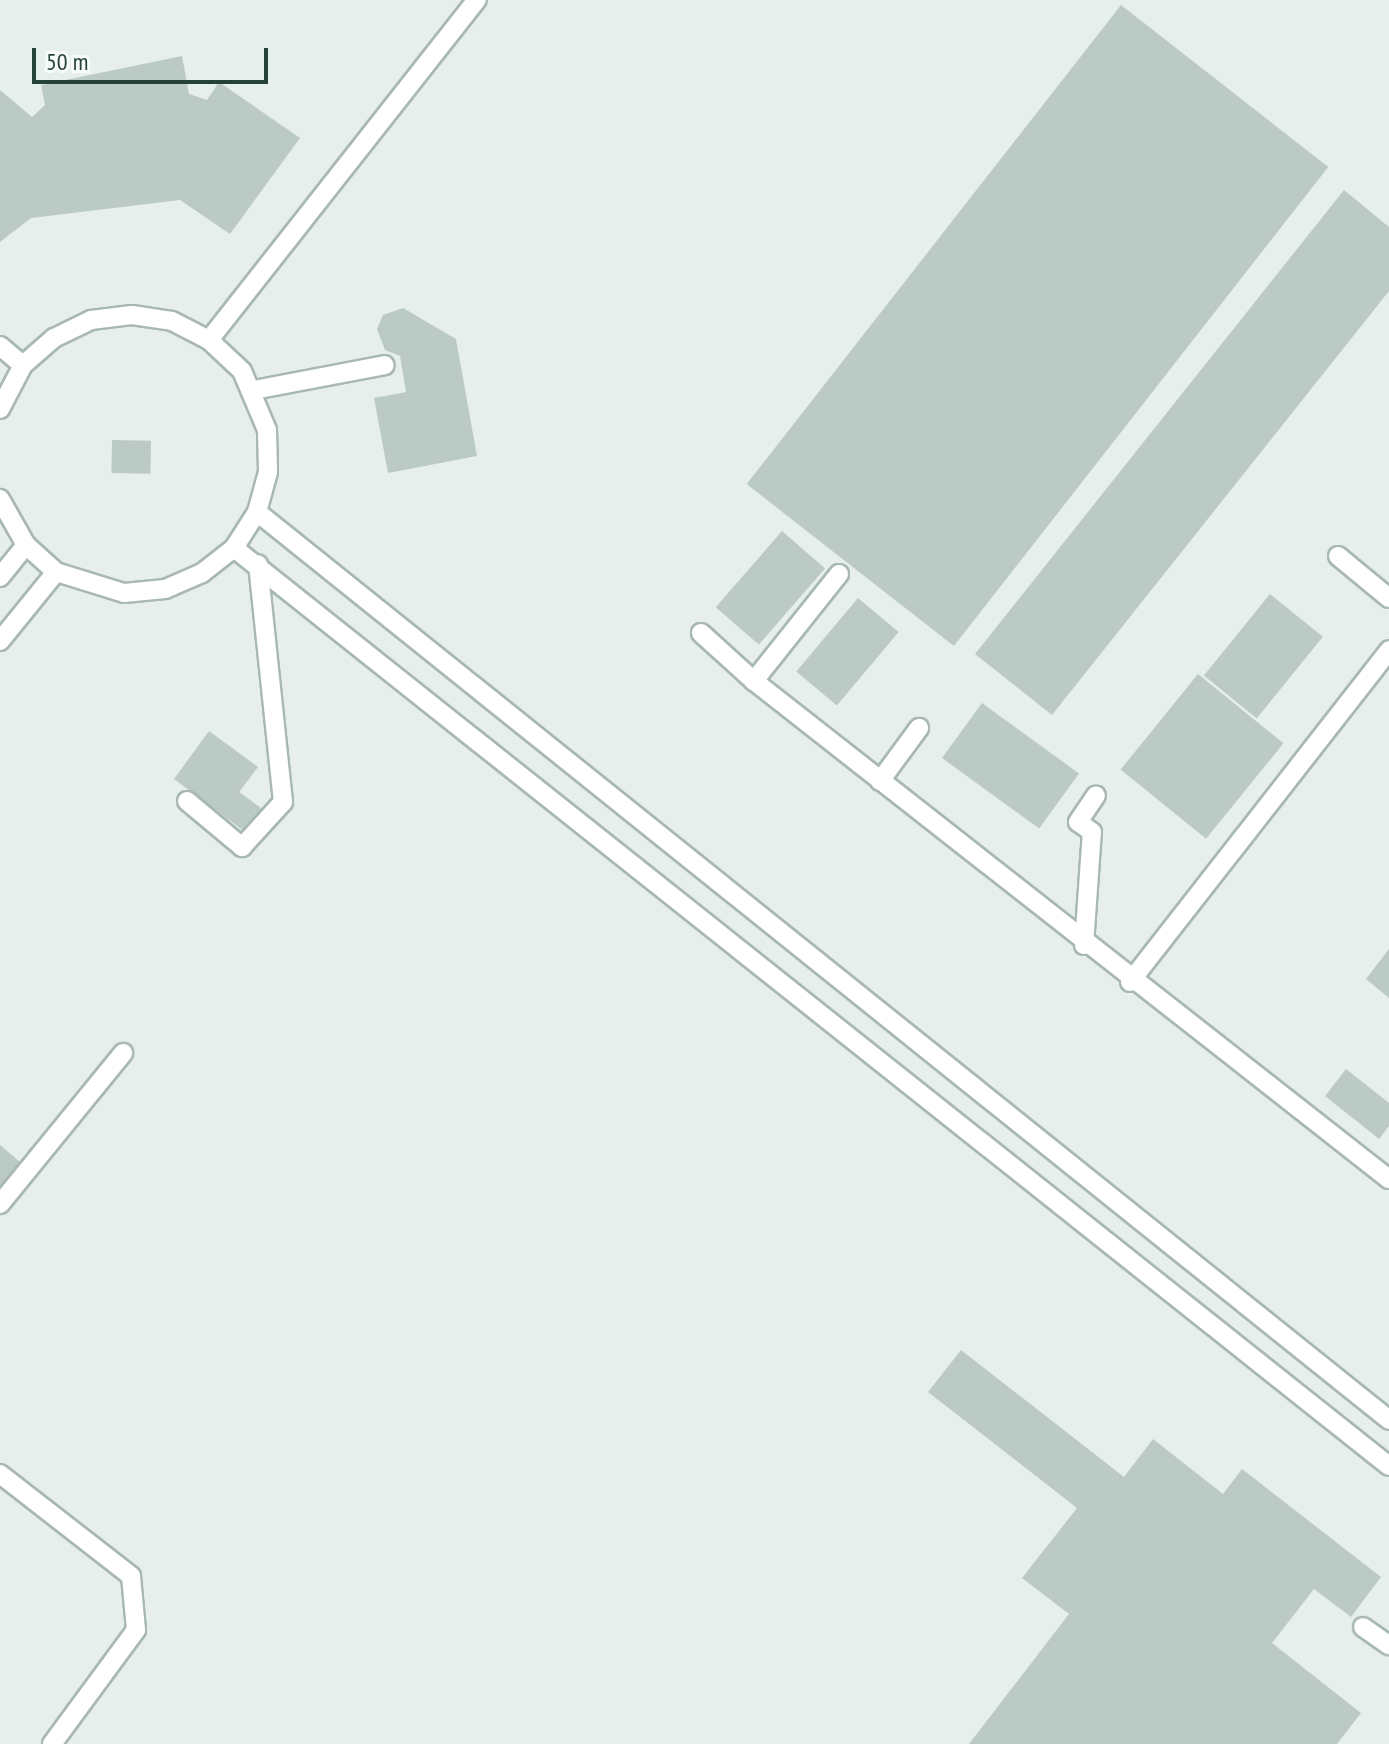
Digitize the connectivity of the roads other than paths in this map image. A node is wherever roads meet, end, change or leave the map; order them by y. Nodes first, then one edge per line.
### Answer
1 (477, 0) edge
2 (209, 340) junction
3 (0, 346) edge
4 (23, 365) junction
5 (385, 365) dead end
6 (254, 390) junction
7 (0, 409) edge
8 (0, 499) edge
9 (257, 512) junction
10 (26, 545) junction
11 (234, 548) junction
12 (1338, 556) dead end
13 (258, 564) junction
14 (56, 572) junction
15 (839, 574) dead end
16 (0, 577) edge
17 (1389, 598) edge
18 (701, 633) dead end
19 (0, 641) edge
20 (1389, 650) edge
21 (754, 681) junction
22 (919, 728) dead end
23 (880, 781) junction
24 (1096, 795) dead end
25 (187, 801) dead end
26 (1084, 945) junction
27 (1130, 982) junction
28 (123, 1053) dead end
29 (1389, 1179) edge
30 (0, 1204) edge
31 (1389, 1420) edge
32 (1389, 1466) edge
33 (0, 1474) edge
34 (1363, 1627) dead end
35 (1389, 1645) edge
36 (52, 1744) edge

1 - 2 lane
2 - 4 lane
2 - 6 lane
3 - 4 lane
4 - 7 lane
5 - 6 lane
6 - 9 lane
8 - 10 lane
9 - 11 lane
9 - 31 lane
10 - 14 lane
10 - 16 lane
11 - 13 lane
11 - 14 lane
12 - 17 lane
13 - 25 lane
13 - 32 lane
14 - 19 lane
15 - 21 lane
18 - 21 lane
20 - 27 lane
21 - 23 lane
22 - 23 lane
23 - 26 lane
24 - 26 lane
26 - 27 lane
27 - 29 lane
28 - 30 lane
33 - 36 lane
34 - 35 lane

